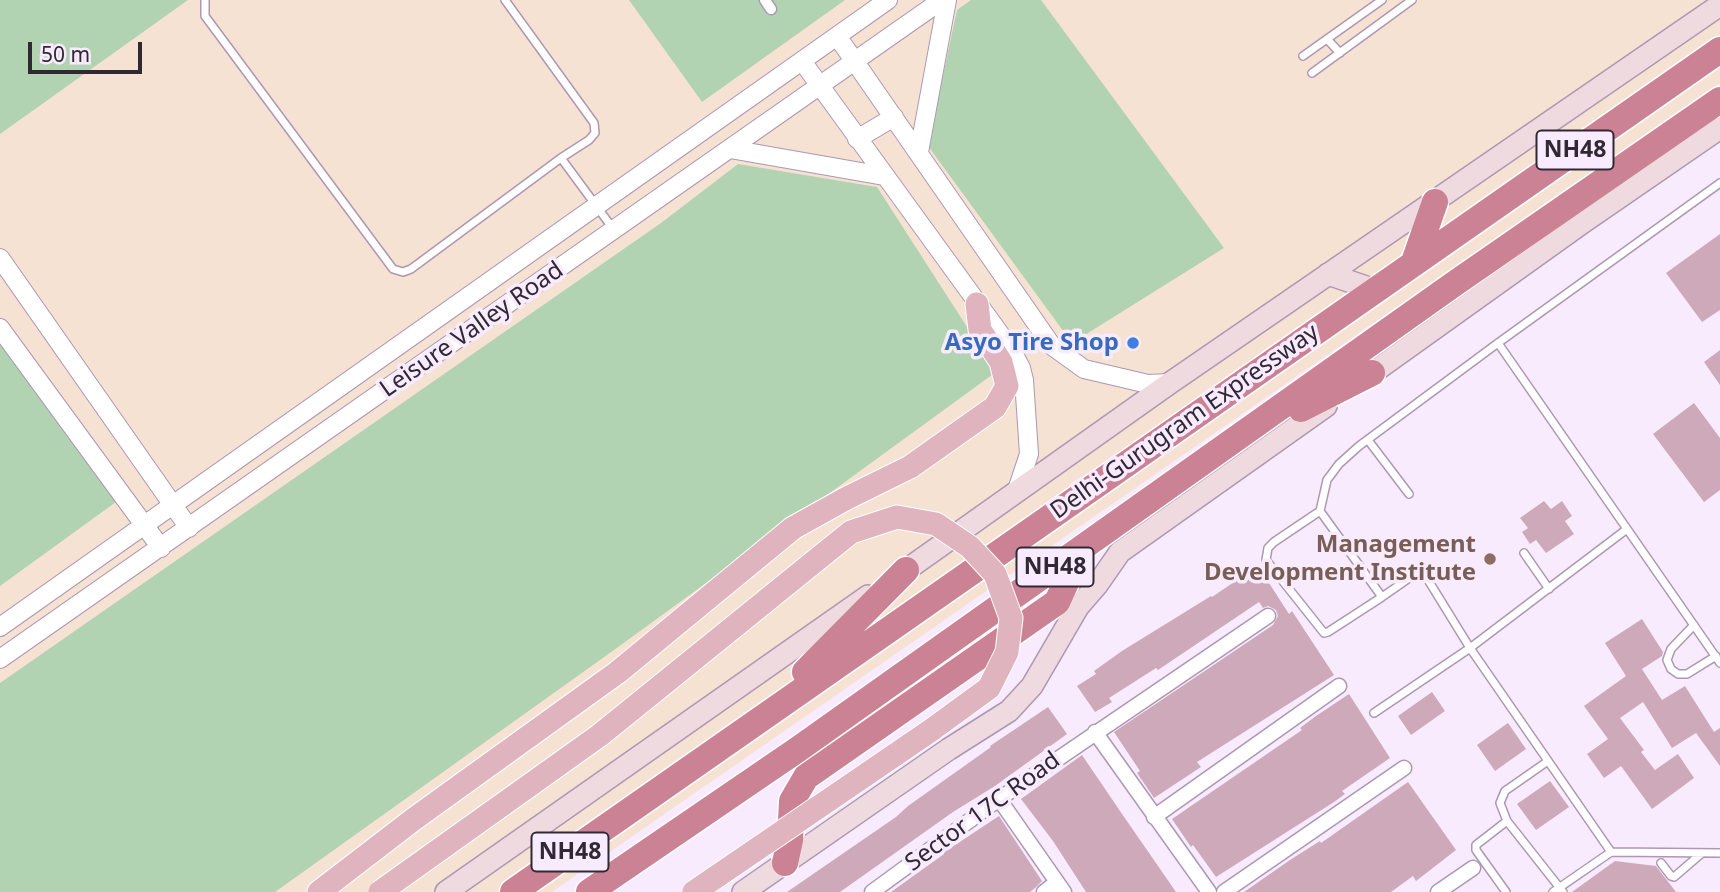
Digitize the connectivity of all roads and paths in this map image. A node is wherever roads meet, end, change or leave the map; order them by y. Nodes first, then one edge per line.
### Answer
1 (205, 0) edge
2 (505, 0) edge
3 (888, 0) edge
4 (945, 0) edge
5 (1382, 0) edge
6 (1412, 0) edge
7 (1720, 5) edge
8 (837, 36) junction
9 (1327, 39) junction
10 (1720, 50) edge
11 (1340, 53) junction
12 (1303, 56) dead end
13 (802, 61) junction
14 (854, 62) junction
15 (1312, 73) dead end
16 (819, 87) junction
17 (1720, 100) edge
18 (894, 117) junction
19 (1720, 128) edge
20 (857, 139) junction
21 (730, 149) junction
22 (919, 152) junction
23 (561, 158) junction
24 (884, 176) junction
25 (1720, 183) edge
26 (1435, 202) junction
27 (595, 207) junction
28 (615, 230) junction
29 (1422, 256) junction
30 (0, 258) edge
31 (1328, 274) junction
32 (1375, 290) junction
33 (977, 303) junction
34 (0, 328) edge
35 (1497, 343) junction
36 (1371, 373) junction
37 (1170, 383) junction
38 (1368, 440) junction
39 (1222, 449) junction
40 (1017, 490) junction
41 (1409, 494) dead end
42 (175, 505) junction
43 (1320, 511) junction
44 (143, 527) junction
45 (189, 528) junction
46 (1627, 529) junction
47 (161, 548) junction
48 (1082, 548) junction
49 (1524, 553) dead end
50 (906, 570) junction
51 (1549, 589) junction
52 (1382, 597) junction
53 (1268, 616) dead end
54 (1694, 625) junction
55 (0, 627) edge
56 (1470, 648) junction
57 (0, 659) edge
58 (1718, 659) edge
59 (1339, 686) dead end
60 (1374, 713) dead end
61 (757, 720) junction
62 (1096, 732) junction
63 (1548, 761) junction
64 (1404, 768) dead end
65 (999, 799) junction
66 (1154, 817) junction
67 (1507, 821) junction
68 (1611, 852) junction
69 (1702, 853) junction
70 (1720, 853) edge
71 (785, 863) junction
72 (1661, 863) dead end
73 (1474, 868) dead end
74 (1061, 887) edge
75 (1558, 891) edge
76 (319, 892) edge
77 (380, 892) edge
78 (446, 892) edge
79 (513, 892) edge
80 (589, 892) edge
81 (694, 892) edge
82 (743, 892) edge
83 (872, 892) edge
84 (1044, 892) edge
85 (1209, 892) edge
86 (1224, 892) edge
87 (1438, 892) edge
88 (1506, 892) edge

1 - 23 lane
2 - 23 lane
3 - 8 street, Leisure Valley Road
4 - 14 street, Leisure Valley Road
4 - 22 street
5 - 9 lane
6 - 11 lane
7 - 26 main road
8 - 13 street, Leisure Valley Road
8 - 14 street
9 - 11 lane
9 - 12 lane
10 - 29 highway, Delhi-Gurugram Expressway / NH48
11 - 15 lane
13 - 16 street
13 - 27 street, Leisure Valley Road
14 - 16 street, Leisure Valley Road
14 - 18 street
16 - 20 street
16 - 21 street, Leisure Valley Road
17 - 39 highway, Delhi-Gurugram Expressway / NH48
18 - 20 street
18 - 22 street
19 - 36 main road
20 - 24 street
21 - 24 street
21 - 28 street, Leisure Valley Road
22 - 37 street
23 - 27 lane
24 - 33 street
25 - 35 lane
26 - 29 highway
26 - 31 main road
27 - 28 lane
27 - 42 street, Leisure Valley Road
28 - 45 street, Leisure Valley Road
29 - 32 highway, Delhi-Gurugram Expressway / NH48
30 - 42 street
31 - 32 main road
31 - 37 main road
32 - 61 highway, Delhi-Gurugram Expressway / NH48
33 - 40 street
33 - 76 main road
34 - 44 street
35 - 38 lane
35 - 46 lane
36 - 39 highway
36 - 71 main road
37 - 40 main road
38 - 41 lane
38 - 43 lane
39 - 48 highway, Delhi-Gurugram Expressway / NH48
40 - 50 main road
42 - 44 street, Leisure Valley Road
42 - 45 street
43 - 52 lane
43 - 52 lane
44 - 47 street
44 - 55 street, Leisure Valley Road
45 - 47 street, Leisure Valley Road
46 - 51 lane
46 - 54 lane
47 - 57 street, Leisure Valley Road
48 - 71 highway
48 - 80 highway, Delhi-Gurugram Expressway / NH48
49 - 51 lane
50 - 61 highway
50 - 78 main road
51 - 56 lane
52 - 56 lane
53 - 62 street, Sector 17C Road
54 - 58 lane
54 - 58 lane
56 - 60 lane
56 - 63 lane
59 - 66 street
61 - 79 highway, Delhi-Gurugram Expressway / NH48
62 - 65 street, Sector 17C Road
62 - 66 street
63 - 67 lane
63 - 68 lane
64 - 86 street
65 - 74 street
65 - 83 street, Sector 17C Road
66 - 85 street
67 - 75 lane
67 - 88 lane
68 - 69 lane
68 - 75 lane
69 - 70 lane
69 - 72 lane
71 - 82 main road
73 - 87 street
74 - 84 street
77 - 81 main road, bridge

